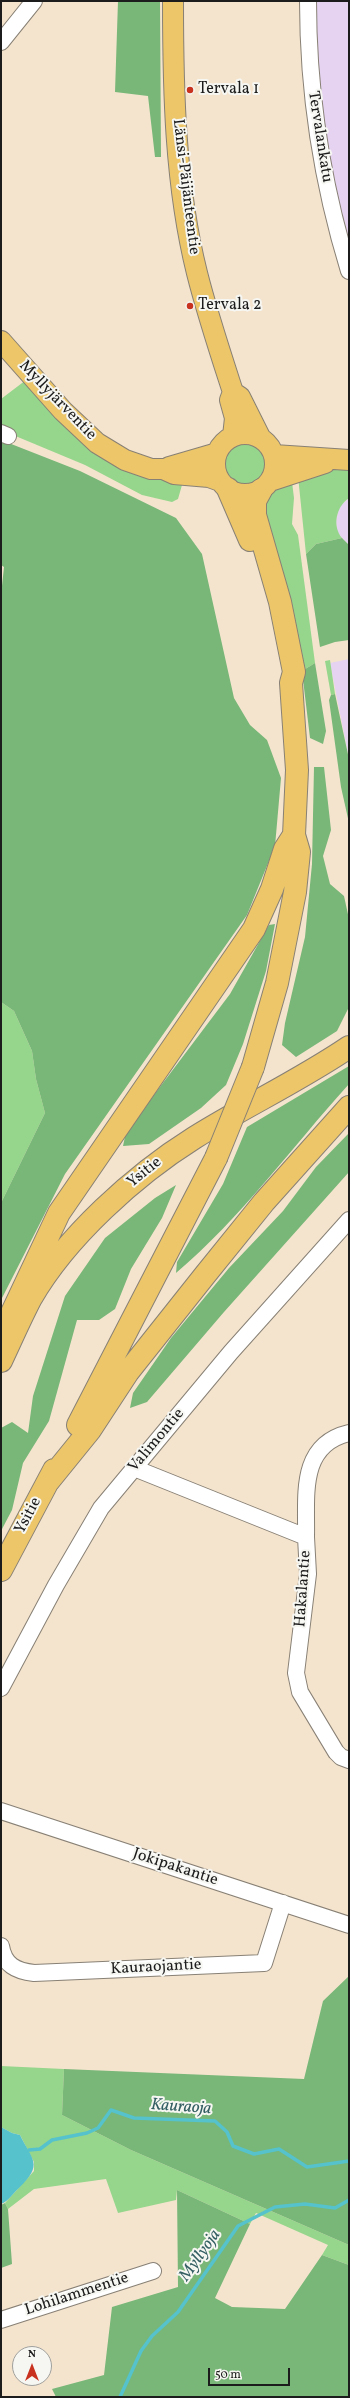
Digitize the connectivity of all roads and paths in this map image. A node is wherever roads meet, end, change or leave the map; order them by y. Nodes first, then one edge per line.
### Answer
1 (34, 1) edge
2 (173, 1) edge
3 (308, 1) edge
4 (1, 42) edge
5 (349, 271) edge
6 (1, 341) edge
7 (233, 392) junction
8 (233, 436) junction
9 (260, 438) junction
10 (217, 453) junction
11 (274, 455) junction
12 (341, 460) edge
13 (163, 469) junction
14 (224, 485) junction
15 (265, 486) junction
16 (291, 683) junction
17 (294, 836) junction
18 (349, 1047) edge
19 (349, 1107) edge
20 (349, 1220) edge
21 (1, 1336) edge
22 (1, 1361) edge
23 (349, 1433) edge
24 (134, 1468) junction
25 (47, 1483) junction
26 (306, 1537) junction
27 (1, 1570) edge
28 (1, 1688) edge
29 (349, 1760) edge
30 (1, 1811) edge
31 (283, 1903) junction
32 (349, 1925) edge
33 (1, 1946) edge
34 (153, 2271) dead end
35 (1, 2320) edge

1 - 4 street
2 - 7 main road, Länsi-Päijänteentie
3 - 5 street, Tervalankatu
6 - 13 main road, Myllyjärventie
7 - 8 main road, Länsi-Päijänteentie
7 - 9 main road, Länsi-Päijänteentie
8 - 9 main road
8 - 10 main road
9 - 11 main road
10 - 13 main road, Myllyjärventie
10 - 14 main road
11 - 12 main road
11 - 15 main road
12 - 15 main road
13 - 14 main road, Myllyjärventie
14 - 15 main road
14 - 16 highway
15 - 16 highway
16 - 17 highway
17 - 21 highway
17 - 25 highway, bridge
18 - 22 highway, Ysitie
19 - 25 highway
20 - 24 street, Valimontie
23 - 26 street
24 - 26 street, Hakalantie
24 - 28 street, Valimontie
25 - 27 highway, Ysitie
26 - 29 street, Hakalantie
30 - 31 street, Jokipakantie
31 - 32 street, Jokipakantie
31 - 33 street, Kauraojantie
34 - 35 street, Lohilammentie

